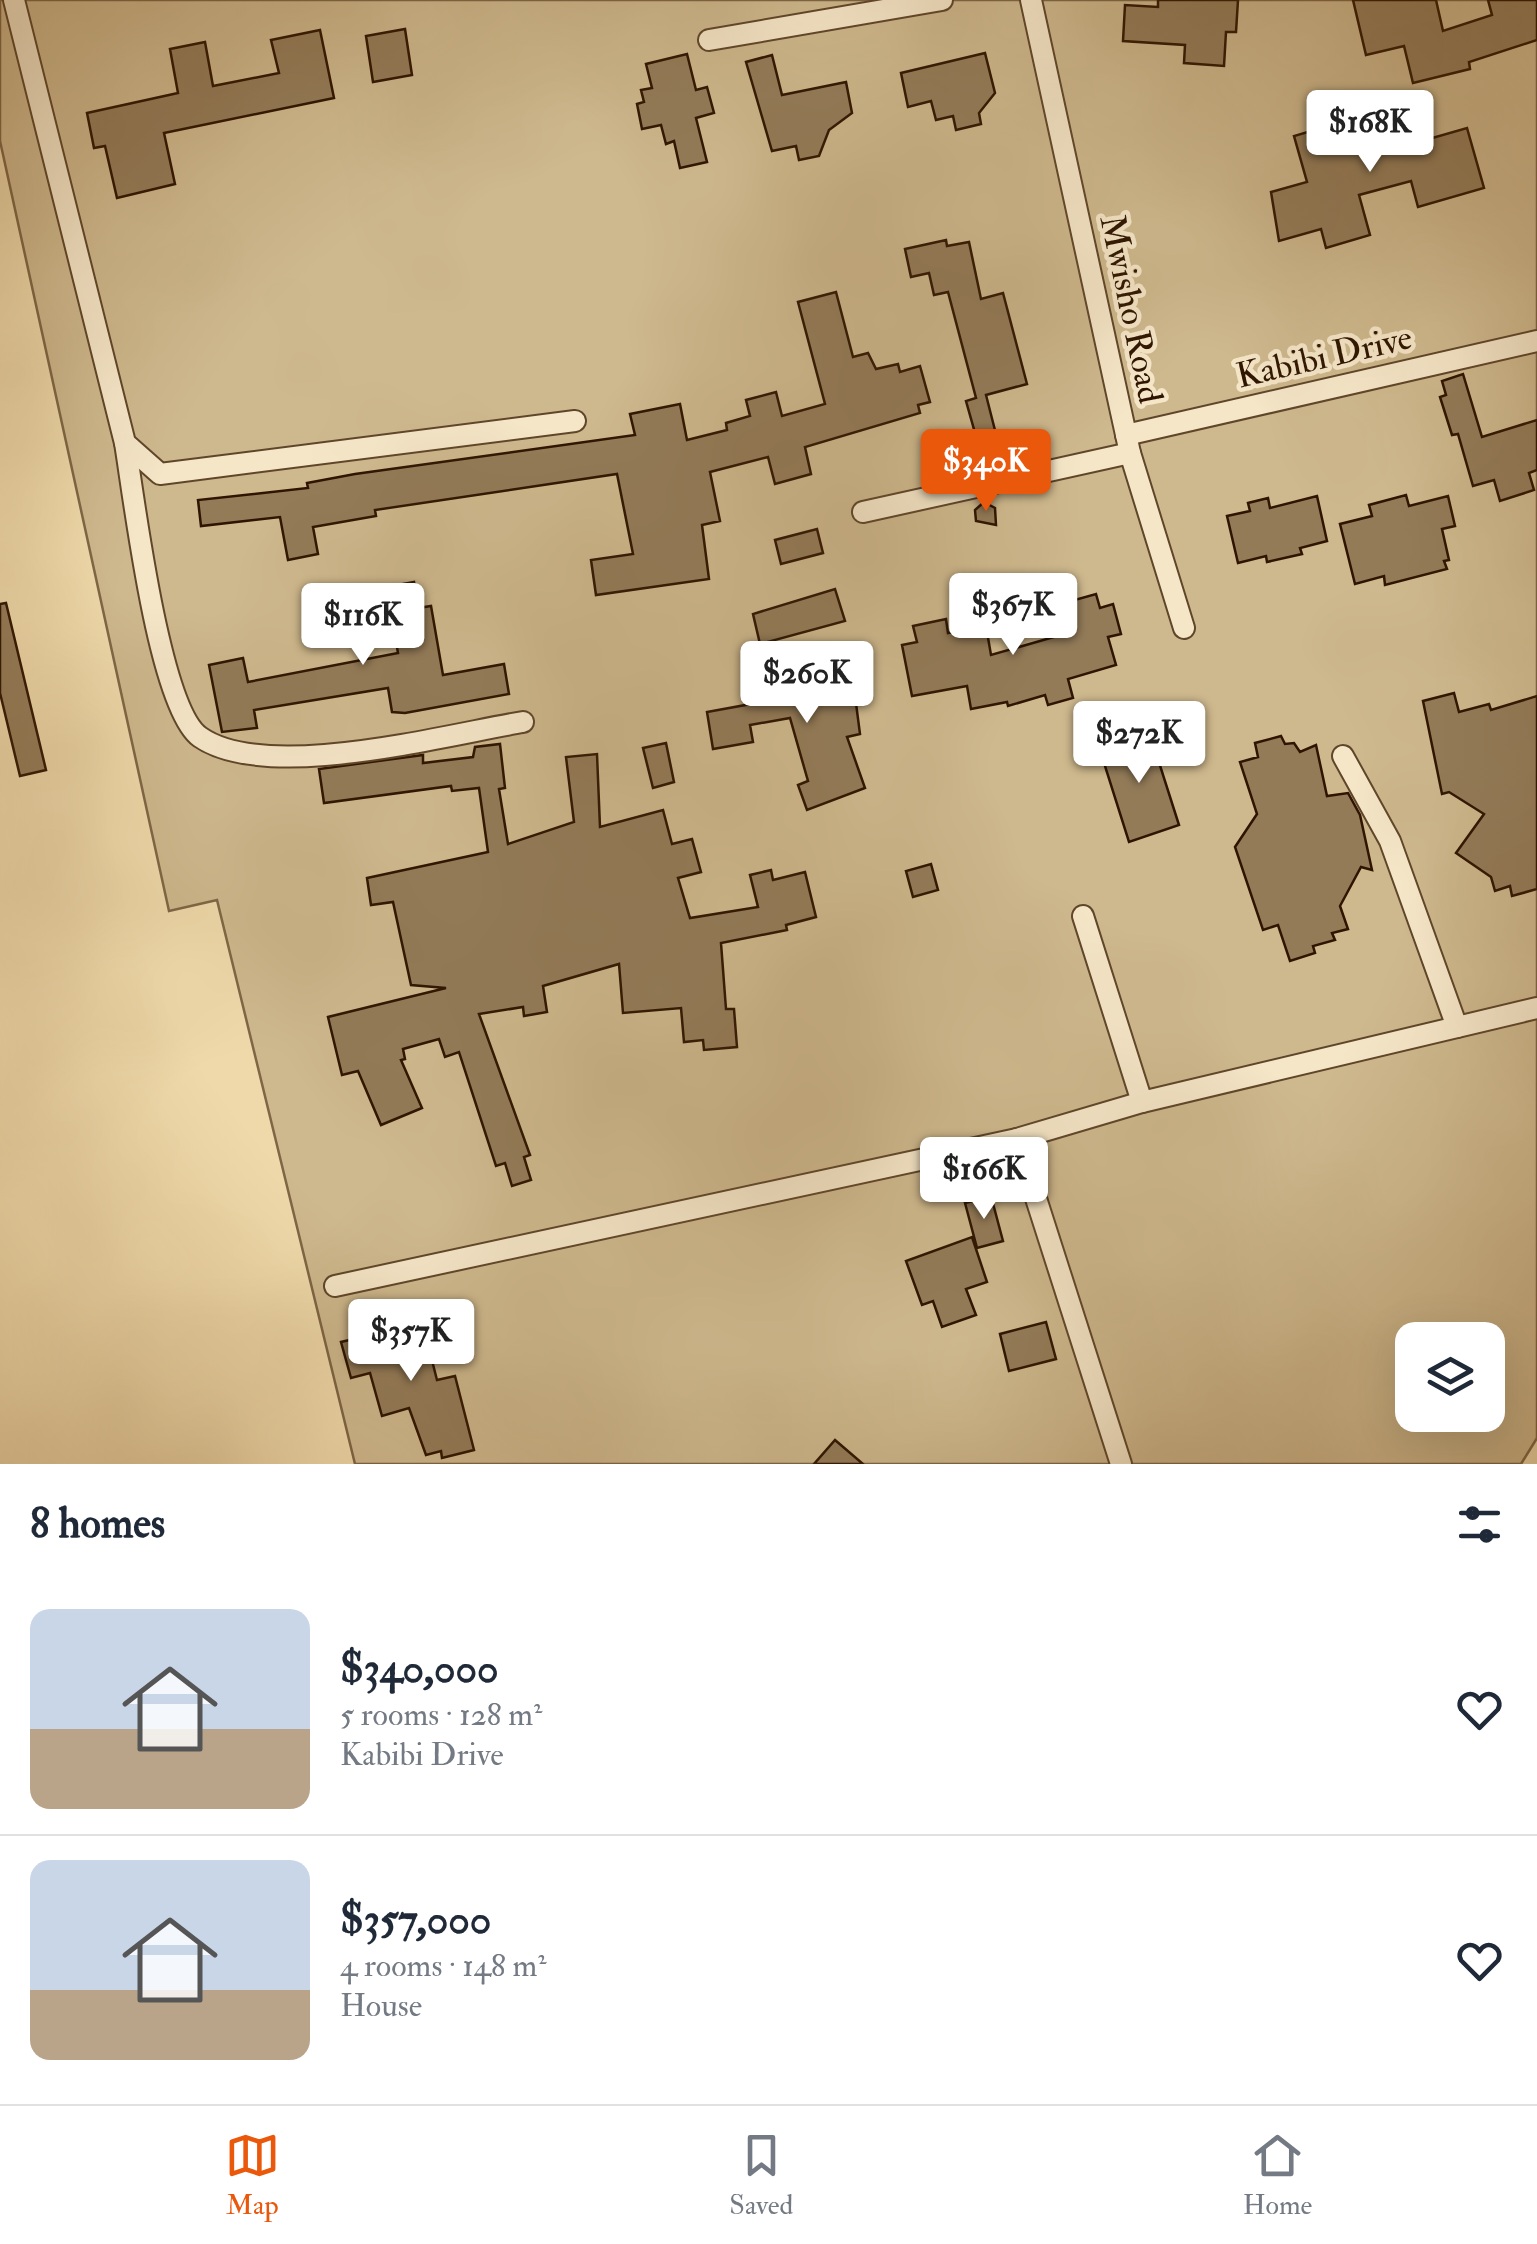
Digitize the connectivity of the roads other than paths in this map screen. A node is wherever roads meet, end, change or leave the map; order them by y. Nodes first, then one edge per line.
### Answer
1 (14, 0) edge
2 (942, 0) edge
3 (1031, 0) edge
4 (710, 40) dead end
5 (1537, 342) edge
6 (575, 421) dead end
7 (126, 443) junction
8 (1128, 444) junction
9 (863, 512) dead end
10 (1184, 628) dead end
11 (524, 722) dead end
12 (1343, 756) dead end
13 (1083, 916) dead end
14 (1537, 1008) edge
15 (1457, 1027) junction
16 (1142, 1102) junction
17 (1017, 1139) junction
18 (336, 1286) dead end
19 (1121, 1464) edge

1 - 7 street
2 - 4 street
3 - 8 street, Mwisho Road
5 - 8 street, Kabibi Drive
6 - 7 street
7 - 11 street
8 - 9 street, Kabibi Drive
8 - 10 street, Mwisho Road
12 - 15 street
13 - 16 street
14 - 15 street
15 - 16 street
16 - 17 street
17 - 18 street
17 - 19 street

